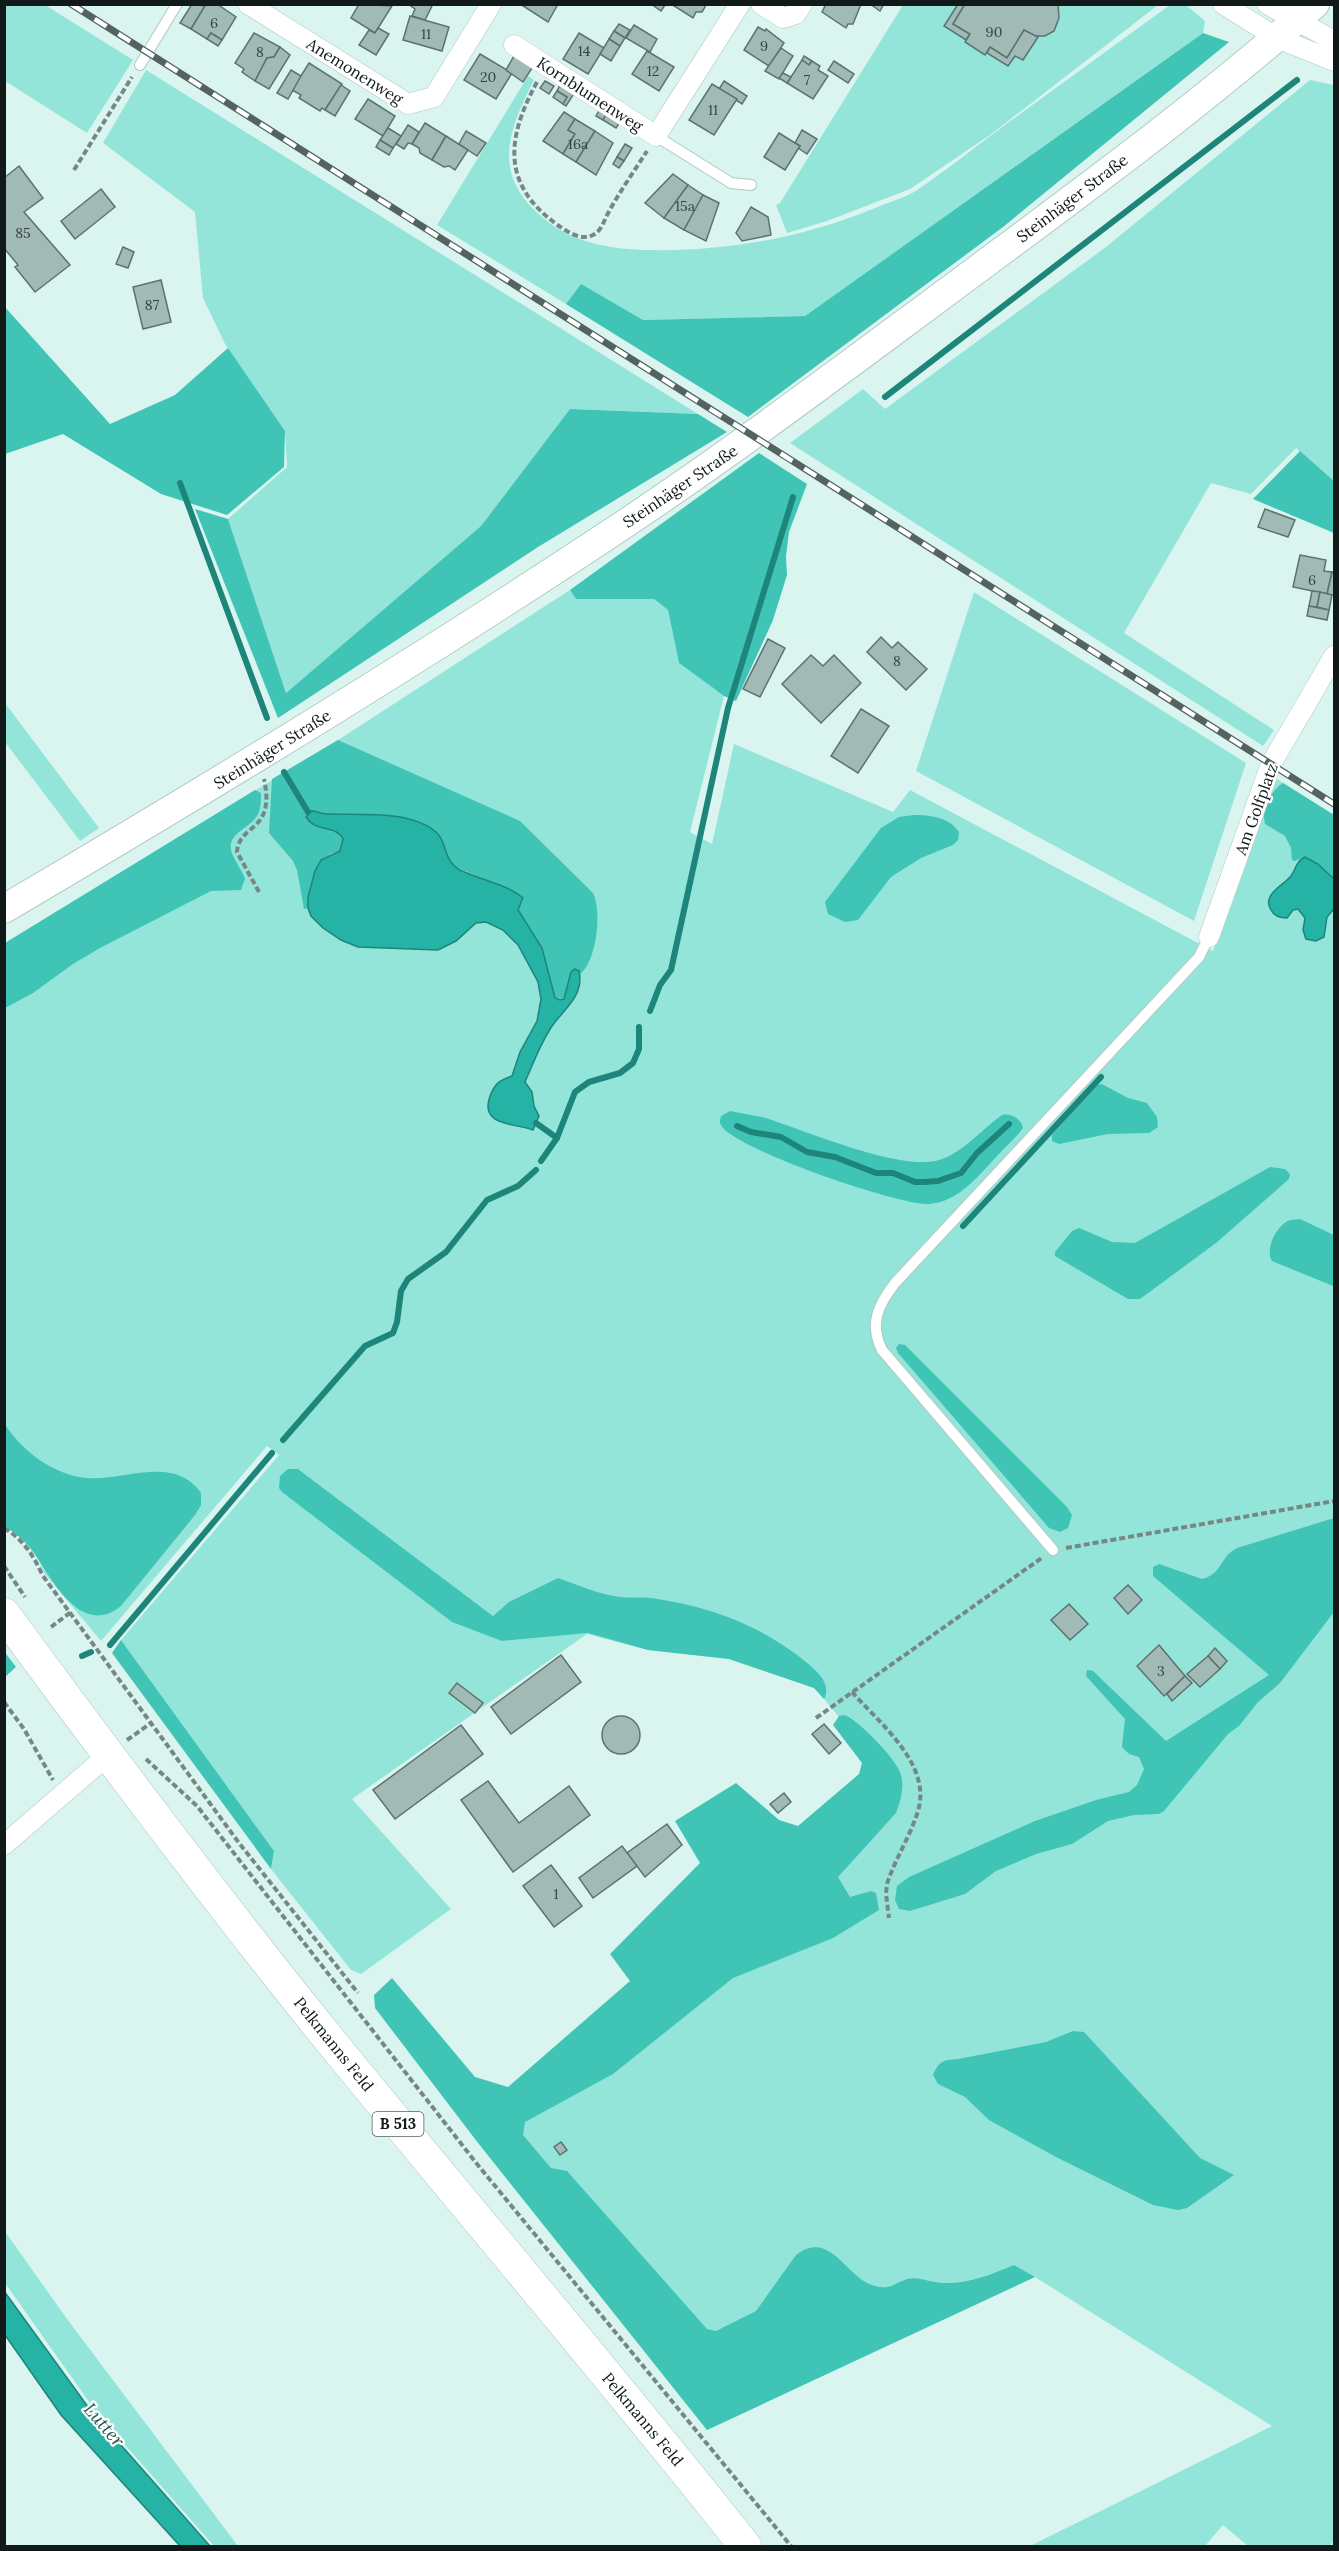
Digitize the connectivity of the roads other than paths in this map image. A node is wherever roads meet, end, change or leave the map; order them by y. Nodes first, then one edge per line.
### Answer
1 (177, 4) edge
2 (248, 4) edge
3 (491, 4) edge
4 (740, 4) edge
5 (761, 4) edge
6 (802, 4) edge
7 (1223, 4) edge
8 (1267, 4) edge
9 (1296, 21) edge
10 (1335, 41) edge
11 (514, 45) dead end
12 (1335, 61) edge
13 (140, 65) road end
14 (656, 136) junction
15 (751, 185) dead end
16 (1335, 656) edge
17 (4, 909) edge
18 (1209, 938) joint
19 (1053, 1550) road end
20 (16, 1608) edge
21 (122, 1743) junction
22 (4, 1845) edge
23 (745, 2547) edge

1 - 13 lane
2 - 3 street, Anemonenweg
4 - 14 street, Kornblumenweg
5 - 6 street
7 - 9 street
8 - 9 street
9 - 10 street
9 - 12 street
9 - 17 main road, Steinhäger Straße
11 - 14 street, Kornblumenweg
14 - 15 lane
16 - 18 street, Am Golfplatz
18 - 19 lane
20 - 21 main road, Pelkmanns Feld / B 513
21 - 22 street
21 - 23 main road, Pelkmanns Feld / B 513

